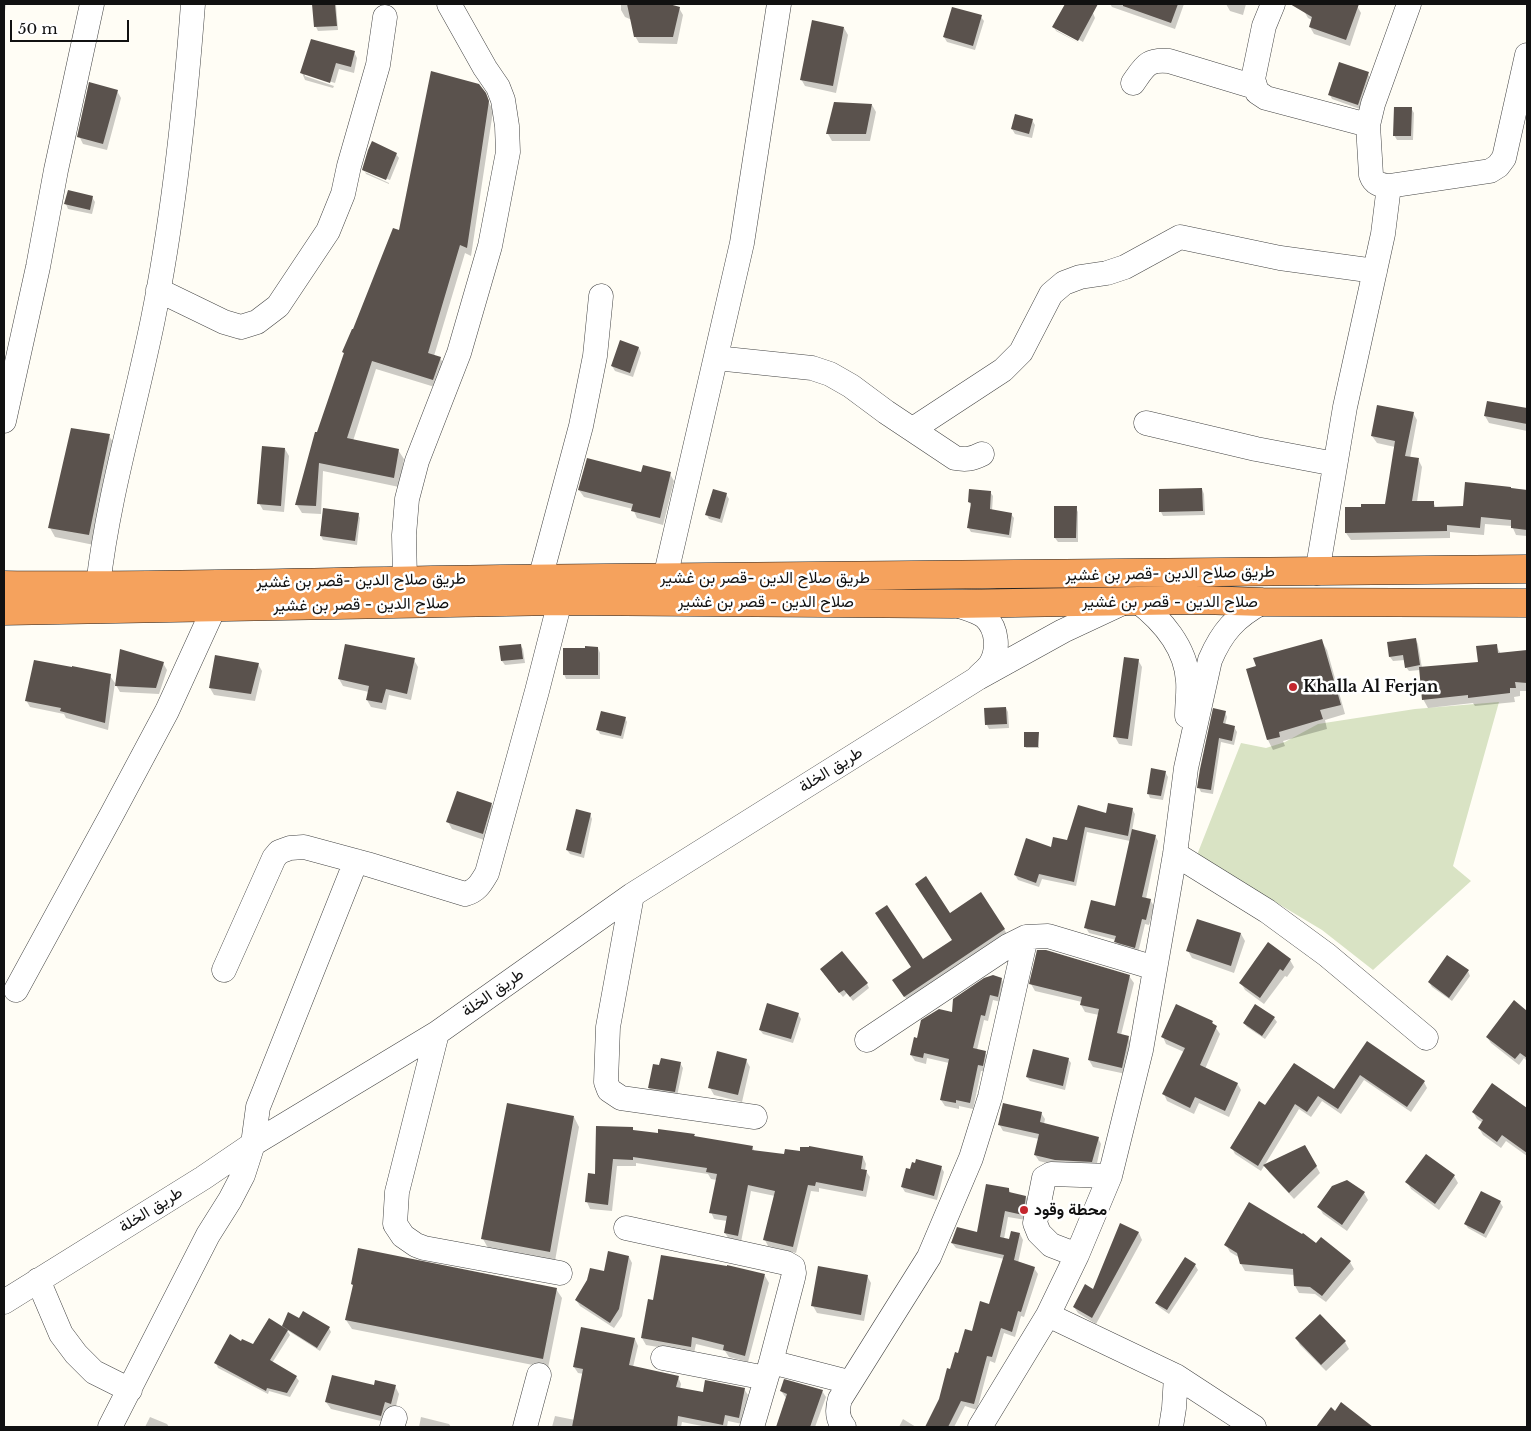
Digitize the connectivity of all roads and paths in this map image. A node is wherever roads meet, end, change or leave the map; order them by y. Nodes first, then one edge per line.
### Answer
1 (92, 4) edge
2 (193, 4) edge
3 (449, 4) edge
4 (779, 4) edge
5 (1273, 4) edge
6 (1405, 5) edge
7 (385, 17) dead end
8 (1527, 56) edge
9 (1133, 83) dead end
10 (1255, 87) junction
11 (1368, 125) junction
12 (1389, 186) junction
13 (1375, 271) junction
14 (158, 290) junction
15 (601, 296) dead end
16 (716, 358) junction
17 (4, 421) edge
18 (1146, 423) dead end
19 (913, 429) junction
20 (982, 454) dead end
21 (1335, 464) junction
22 (1527, 569) edge
23 (1317, 573) junction
24 (665, 578) junction
25 (540, 579) junction
26 (405, 580) junction
27 (4, 585) edge
28 (98, 586) junction
29 (560, 601) junction
30 (1130, 601) junction
31 (1262, 602) junction
32 (1527, 603) edge
33 (952, 604) junction
34 (214, 608) junction
35 (4, 611) edge
36 (978, 678) junction
37 (1186, 768) junction
38 (1175, 854) junction
39 (356, 861) junction
40 (632, 895) junction
41 (1026, 937) junction
42 (1155, 968) junction
43 (224, 970) dead end
44 (16, 990) dead end
45 (438, 1033) junction
46 (1426, 1038) dead end
47 (867, 1040) dead end
48 (755, 1117) dead end
49 (253, 1144) junction
50 (1110, 1176) junction
51 (626, 1228) dead end
52 (1077, 1255) junction
53 (560, 1273) dead end
54 (38, 1280) junction
55 (4, 1302) edge
56 (1048, 1315) junction
57 (663, 1358) dead end
58 (769, 1370) junction
59 (539, 1374) dead end
60 (1176, 1376) junction
61 (850, 1382) junction
62 (130, 1390) junction
63 (110, 1427) edge
64 (525, 1427) edge
65 (752, 1427) edge
66 (844, 1427) edge
67 (980, 1427) edge
68 (1172, 1427) edge
69 (1254, 1427) edge

1 - 17 street
2 - 14 street
3 - 26 street
4 - 16 street
5 - 10 street
6 - 11 street
7 - 14 street
8 - 12 street
9 - 10 street
10 - 11 street
11 - 12 street
12 - 13 street
13 - 19 street
13 - 21 street
14 - 28 street
15 - 25 street
16 - 19 street
16 - 24 street
18 - 21 street
19 - 20 street
21 - 23 street
22 - 23 highway, طريق صلاح الدين -قصر بن غشير
23 - 24 highway, طريق صلاح الدين -قصر بن غشير
24 - 25 highway, طريق صلاح الدين -قصر بن غشير
25 - 26 highway, طريق صلاح الدين -قصر بن غشير
26 - 28 highway, طريق صلاح الدين -قصر بن غشير
27 - 28 highway, طريق صلاح الدين -قصر بن غشير
29 - 33 highway, صلاح الدين - قصر بن غشير
29 - 34 highway, صلاح الدين - قصر بن غشير
29 - 39 street
30 - 31 highway, صلاح الدين - قصر بن غشير
30 - 33 highway, صلاح الدين - قصر بن غشير
30 - 36 street, طريق الخلة
30 - 37 street
31 - 32 highway, صلاح الدين - قصر بن غشير
31 - 37 street
33 - 36 street, طريق الخلة
34 - 35 highway, صلاح الدين - قصر بن غشير
34 - 44 street
36 - 40 street, طريق الخلة
37 - 38 street
38 - 42 street
38 - 46 street
39 - 43 street
39 - 49 street
40 - 45 street, طريق الخلة
40 - 48 street
41 - 42 street
41 - 47 street
41 - 61 street
42 - 50 street
45 - 49 street, طريق الخلة
45 - 53 street
49 - 54 street, طريق الخلة
49 - 62 street
50 - 52 street
50 - 52 street
51 - 58 street
52 - 56 street
54 - 55 street, طريق الخلة
54 - 62 street
56 - 60 street
56 - 67 street
57 - 58 street
58 - 61 street
58 - 65 street
59 - 64 street
60 - 68 street
60 - 69 street
61 - 66 street
62 - 63 street

